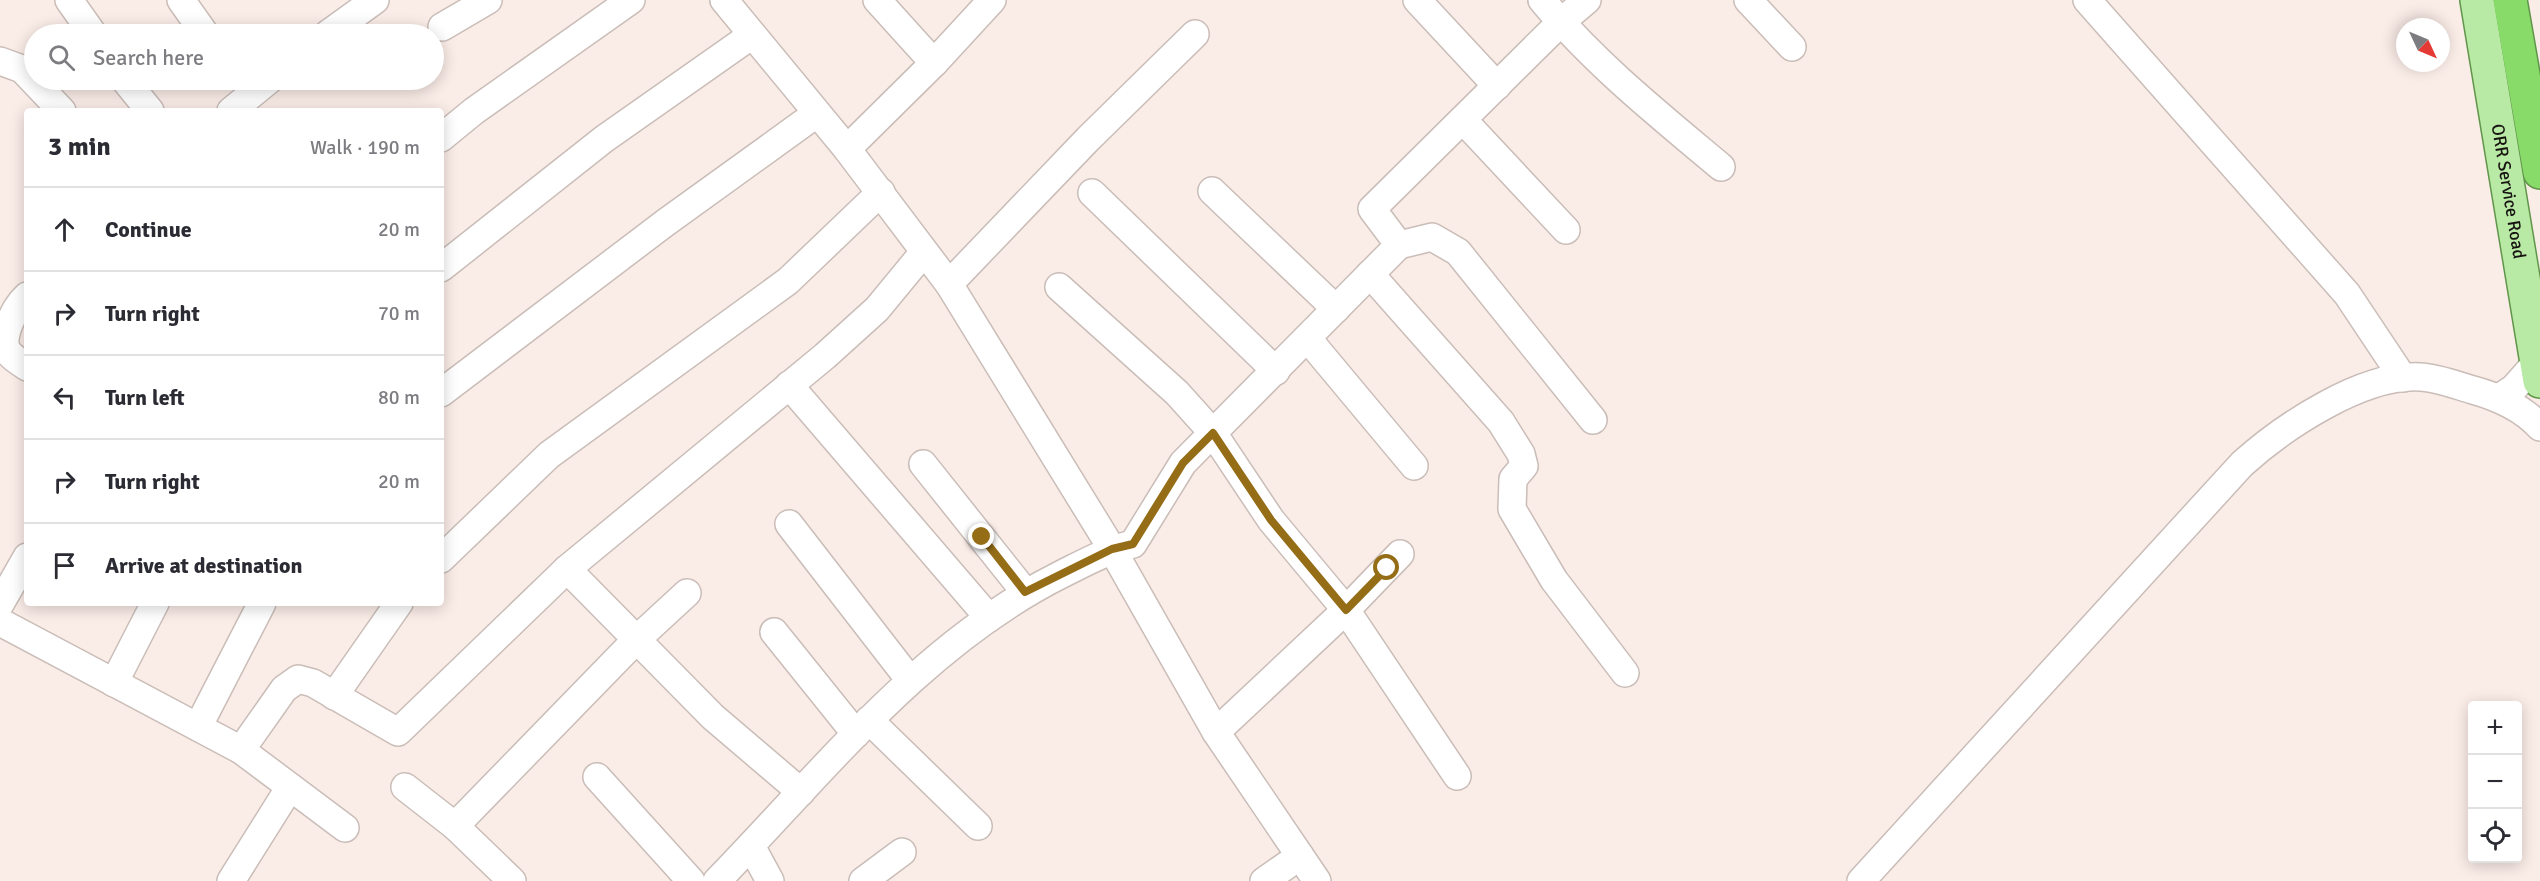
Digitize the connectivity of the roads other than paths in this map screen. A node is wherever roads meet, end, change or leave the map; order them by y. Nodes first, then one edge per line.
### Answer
1 (69, 0) edge
2 (181, 0) edge
3 (375, 0) edge
4 (488, 0) edge
5 (631, 0) edge
6 (724, 0) edge
7 (877, 0) edge
8 (1417, 0) edge
9 (1542, 0) edge
10 (1587, 0) edge
11 (1748, 0) edge
12 (2087, 0) edge
13 (2456, 0) edge
14 (2477, 0) edge
15 (2510, 0) edge
16 (983, 3) edge
17 (1560, 22) junction
18 (86, 24) edge
19 (198, 24) edge
20 (342, 24) edge
21 (444, 25) edge
22 (1195, 34) dead end
23 (752, 35) junction
24 (1792, 47) dead end
25 (0, 61) edge
26 (934, 63) junction
27 (24, 71) edge
28 (2490, 77) junction
29 (1497, 86) junction
30 (42, 90) edge
31 (133, 90) edge
32 (250, 90) edge
33 (59, 108) edge
34 (148, 108) edge
35 (234, 108) edge
36 (816, 114) junction
37 (1462, 120) junction
38 (444, 136) edge
39 (847, 149) junction
40 (1721, 167) dead end
41 (2540, 172) edge
42 (1212, 191) dead end
43 (881, 192) junction
44 (1092, 193) dead end
45 (1566, 230) dead end
46 (1399, 244) junction
47 (924, 252) junction
48 (444, 266) edge
49 (1370, 274) junction
50 (949, 284) junction
51 (1059, 287) dead end
52 (15, 296) edge
53 (1336, 309) junction
54 (1308, 339) junction
55 (24, 365) edge
56 (1276, 371) junction
57 (2538, 372) edge
58 (2403, 378) junction
59 (789, 385) junction
60 (444, 391) edge
61 (2499, 398) junction
62 (1593, 420) dead end
63 (2540, 427) edge
64 (1213, 433) junction
65 (923, 464) dead end
66 (1414, 466) dead end
67 (789, 524) dead end
68 (1112, 549) junction
69 (1400, 554) dead end
70 (444, 556) edge
71 (24, 562) edge
72 (567, 569) junction
73 (1025, 592) junction
74 (687, 593) dead end
75 (0, 604) edge
76 (153, 606) edge
77 (260, 606) edge
78 (397, 606) edge
79 (1346, 610) junction
80 (989, 618) junction
81 (0, 622) edge
82 (774, 632) dead end
83 (636, 640) junction
84 (1625, 673) dead end
85 (909, 680) junction
86 (114, 683) junction
87 (334, 696) junction
88 (198, 727) junction
89 (862, 727) junction
90 (1215, 732) junction
91 (241, 750) junction
92 (1457, 776) dead end
93 (597, 777) dead end
94 (290, 787) junction
95 (405, 787) dead end
96 (801, 792) junction
97 (455, 826) junction
98 (978, 826) dead end
99 (345, 828) dead end
100 (751, 846) junction
101 (902, 852) dead end
102 (1300, 856) junction
103 (231, 881) edge
104 (512, 881) edge
105 (691, 881) edge
106 (717, 881) edge
107 (770, 881) edge
108 (863, 881) edge
109 (1264, 881) edge
110 (1317, 881) edge
111 (1861, 881) edge

1 - 18 street
2 - 19 street
3 - 20 street
4 - 21 street
5 - 38 street
6 - 23 street
7 - 26 street
8 - 29 street
9 - 17 street
10 - 17 street
11 - 24 street
12 - 58 street
13 - 28 main road
14 - 28 main road, ORR Service Road
15 - 41 highway
16 - 26 street
17 - 29 street
17 - 40 street
22 - 50 street
23 - 36 street
23 - 48 street
25 - 27 street
26 - 39 street
28 - 57 main road, ORR Service Road
29 - 37 street
30 - 33 street
31 - 34 street
32 - 35 street
36 - 39 street
36 - 60 street
37 - 45 street
37 - 46 street
39 - 43 street
42 - 53 street
43 - 47 street
43 - 70 street
44 - 56 street
46 - 49 street
46 - 62 street
47 - 50 street
47 - 59 street
49 - 53 street
49 - 84 street
50 - 68 street
51 - 64 street
52 - 55 street
53 - 54 street
54 - 56 street
54 - 66 street
56 - 64 street
57 - 61 street
58 - 61 street
58 - 111 street
59 - 72 street
59 - 80 street
61 - 63 street
64 - 68 street
64 - 79 street
65 - 73 street
67 - 85 street
68 - 73 street
68 - 90 street
69 - 79 street
71 - 75 street
72 - 83 street
72 - 87 street
73 - 80 street
74 - 83 street
76 - 86 street
77 - 88 street
78 - 87 street
79 - 90 street
79 - 92 street
80 - 85 street
81 - 86 street
82 - 89 street
83 - 96 street
83 - 97 street
85 - 89 street
86 - 88 street
87 - 91 street
88 - 91 street
89 - 96 street
89 - 98 street
90 - 102 street
91 - 94 street
93 - 105 street
94 - 99 street
94 - 103 street
95 - 97 street
96 - 100 street
97 - 104 street
100 - 106 street
100 - 107 street
101 - 108 street
102 - 109 street
102 - 110 street

